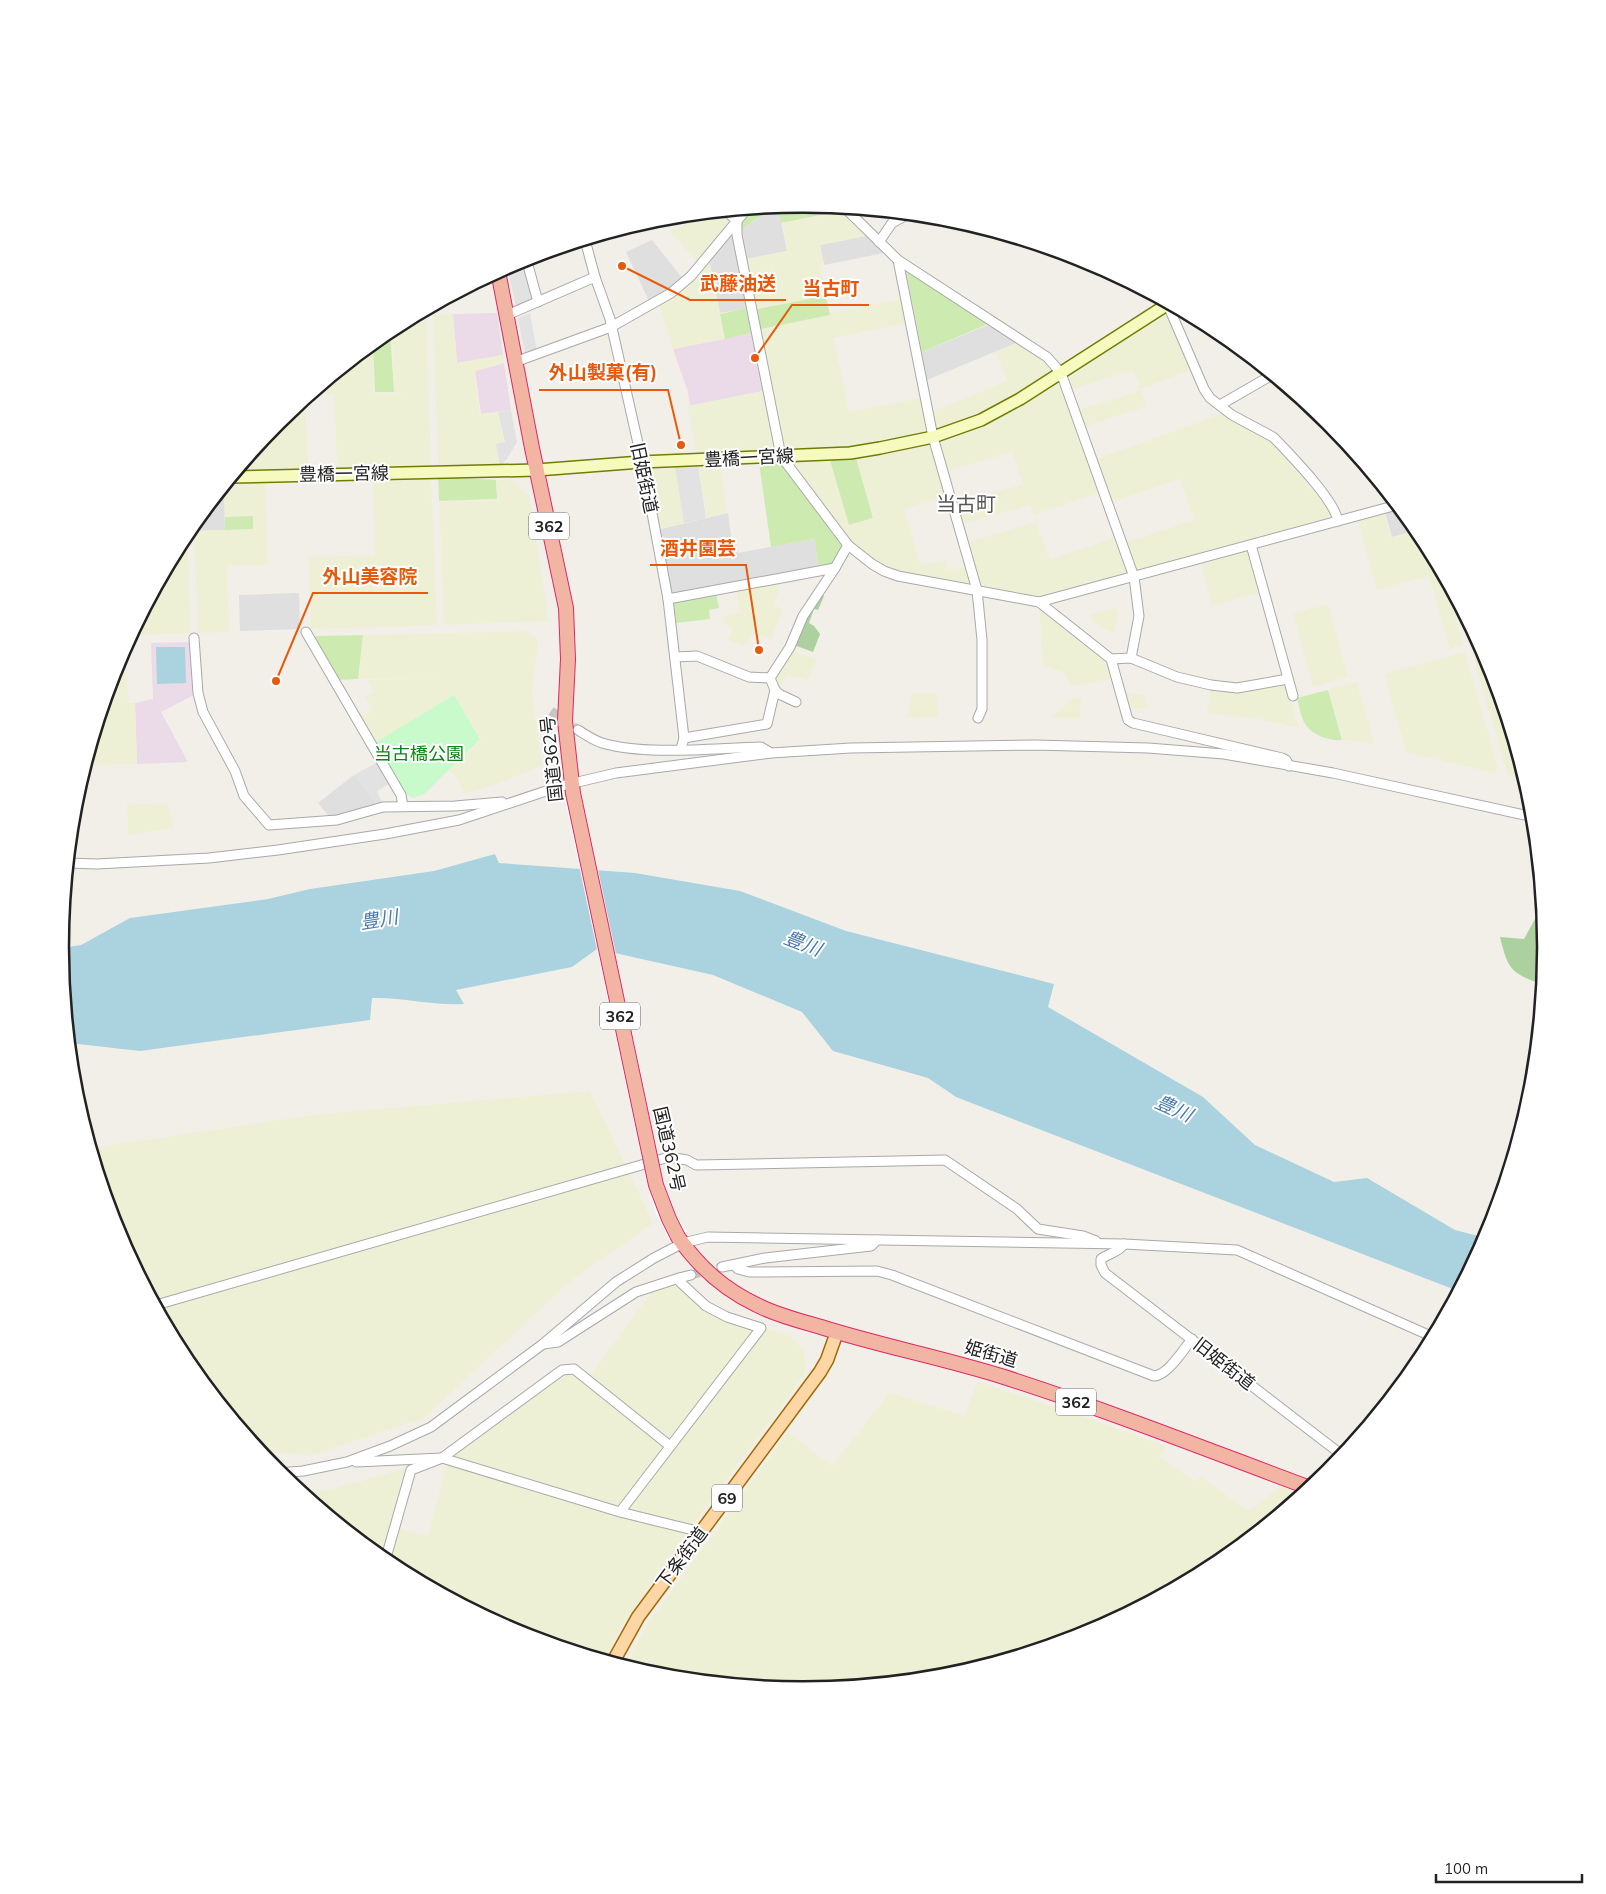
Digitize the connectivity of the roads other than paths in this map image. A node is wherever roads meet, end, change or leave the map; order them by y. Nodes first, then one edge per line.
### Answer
1 (851, 214) edge
2 (741, 215) edge
3 (731, 216) edge
4 (899, 219) edge
5 (736, 221) junction
6 (879, 242) junction
7 (587, 246) edge
8 (898, 260) junction
9 (528, 267) edge
10 (595, 277) junction
11 (500, 279) edge
12 (538, 302) junction
13 (1163, 307) edge
14 (1171, 312) edge
15 (507, 315) junction
16 (611, 326) junction
17 (516, 362) junction
18 (1061, 373) junction
19 (1267, 378) edge
20 (1220, 405) junction
21 (933, 437) junction
22 (781, 456) junction
23 (640, 462) junction
24 (537, 470) junction
25 (239, 477) edge
26 (1391, 507) edge
27 (1338, 521) junction
28 (848, 544) junction
29 (1251, 545) junction
30 (836, 568) junction
31 (1134, 577) junction
32 (978, 590) junction
33 (668, 599) junction
34 (1039, 602) junction
35 (306, 632) dead end
36 (194, 638) dead end
37 (675, 657) junction
38 (1131, 658) junction
39 (1111, 659) junction
40 (770, 678) junction
41 (1288, 679) junction
42 (775, 690) junction
43 (1293, 696) dead end
44 (796, 702) dead end
45 (978, 718) dead end
46 (578, 730) tunnel mouth
47 (684, 738) junction
48 (680, 750) junction
49 (771, 753) junction
50 (1289, 766) junction
51 (572, 788) junction
52 (517, 800) junction
53 (403, 806) junction
54 (1525, 815) edge
55 (74, 863) edge
56 (680, 1240) junction
57 (877, 1240) junction
58 (1102, 1244) junction
59 (1124, 1244) junction
60 (734, 1265) junction
61 (722, 1267) tunnel mouth
62 (691, 1275) tunnel mouth
63 (678, 1278) junction
64 (161, 1303) edge
65 (837, 1332) junction
66 (1427, 1334) edge
67 (1192, 1339) junction
68 (543, 1344) junction
69 (670, 1446) junction
70 (1336, 1451) edge
71 (442, 1458) junction
72 (347, 1462) junction
73 (290, 1472) edge
74 (1302, 1485) edge
75 (620, 1512) junction
76 (700, 1534) junction
77 (387, 1553) edge
78 (616, 1657) edge

1 - 6 street
2 - 5 street
3 - 5 street
4 - 6 street
5 - 16 street
5 - 22 street
6 - 8 street
7 - 10 street, 旧姫街道
8 - 18 street
8 - 21 street
9 - 12 street
10 - 12 street
10 - 16 street, 旧姫街道
11 - 15 highway, 国道362号 / 362
12 - 15 street
13 - 18 main road, 豊橋一宮線
14 - 20 street
15 - 17 highway, 国道362号 / 362
16 - 17 street
16 - 23 street, 旧姫街道
17 - 24 highway, 国道362号 / 362
18 - 21 main road, 豊橋一宮線
18 - 31 street
19 - 20 street
20 - 27 street
21 - 22 main road, 豊橋一宮線
21 - 32 street
22 - 23 main road, 豊橋一宮線
22 - 28 street
23 - 24 main road, 豊橋一宮線
23 - 33 street, 旧姫街道
24 - 25 main road, 豊橋一宮線
24 - 51 highway, 国道362号 / 362
26 - 27 street
27 - 29 street
28 - 30 street
28 - 32 street
29 - 31 street
29 - 41 street
30 - 33 street
30 - 40 street
31 - 34 street
31 - 38 street
32 - 34 street
32 - 45 street
33 - 37 street, 旧姫街道
34 - 39 street
35 - 53 street
36 - 53 street
37 - 40 street
37 - 47 street, 旧姫街道
38 - 39 street
38 - 41 street
39 - 50 street
40 - 42 street
41 - 43 street
42 - 44 street
42 - 47 street
46 - 48 street
47 - 48 street, 旧姫街道
48 - 49 street
49 - 50 street
49 - 51 street
50 - 54 street
51 - 52 street
51 - 56 highway, 国道362号 / 362, bridge
52 - 53 street
52 - 55 street
56 - 57 street
56 - 65 highway, 姫街道 / 362
56 - 68 street
57 - 58 street
57 - 60 street
58 - 59 street
58 - 64 street
59 - 66 street
59 - 67 street, 旧姫街道
60 - 61 street
60 - 67 street
62 - 63 street
63 - 68 street
63 - 69 street
65 - 74 highway, 姫街道 / 362
65 - 76 main road, 下条街道 / 69
67 - 70 street, 旧姫街道
68 - 72 street
69 - 71 street
69 - 75 street
71 - 72 street
71 - 75 street
71 - 77 street
72 - 73 street
75 - 76 street
76 - 78 main road, 下条街道 / 69

